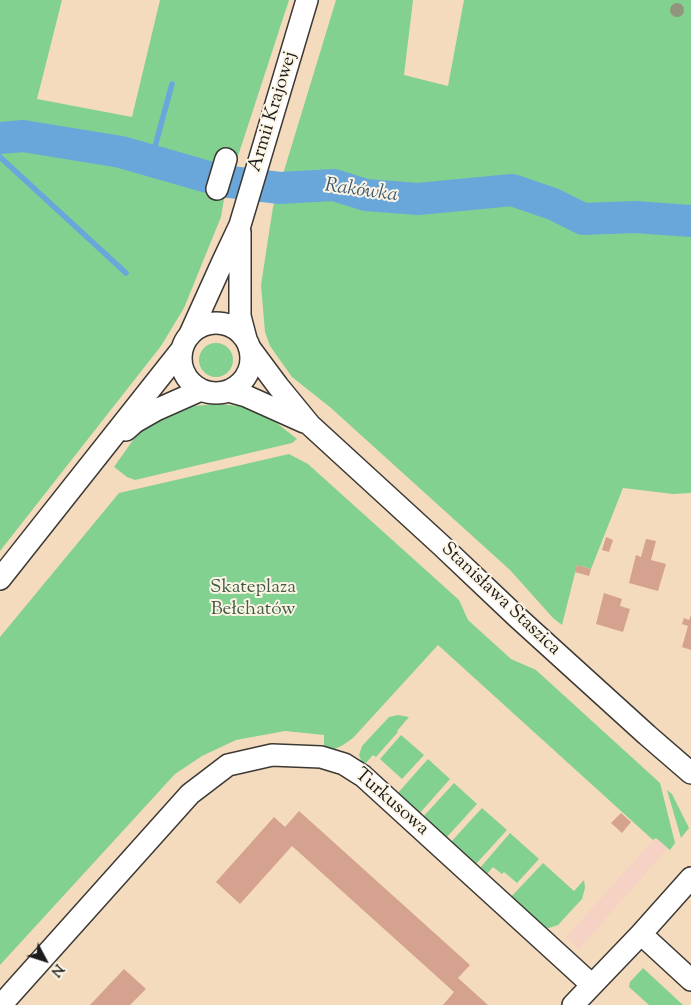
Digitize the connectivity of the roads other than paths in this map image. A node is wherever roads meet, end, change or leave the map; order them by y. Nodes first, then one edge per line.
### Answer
1 (307, 0) edge
2 (226, 159) dead end
3 (217, 189) dead end
4 (240, 224) junction
5 (186, 342) junction
6 (248, 343) junction
7 (201, 390) junction
8 (228, 391) junction
9 (310, 425) junction
10 (96, 457) junction
11 (0, 579) edge
12 (691, 773) edge
13 (691, 878) edge
14 (641, 934) junction
15 (691, 980) edge
16 (592, 985) junction
17 (1, 1005) edge
18 (573, 1005) edge

1 - 4 street, Armii Krajowej
2 - 3 street
4 - 5 street, Armii Krajowej
4 - 6 street, Armii Krajowej
5 - 6 street
5 - 7 street
5 - 10 street
6 - 8 street
6 - 9 street, Stanisława Staszica
7 - 8 street
7 - 10 street
8 - 9 street, Stanisława Staszica
9 - 12 street, Stanisława Staszica
10 - 11 street
13 - 14 street
14 - 15 street
14 - 16 street
16 - 17 street, Turkusowa
16 - 18 street

